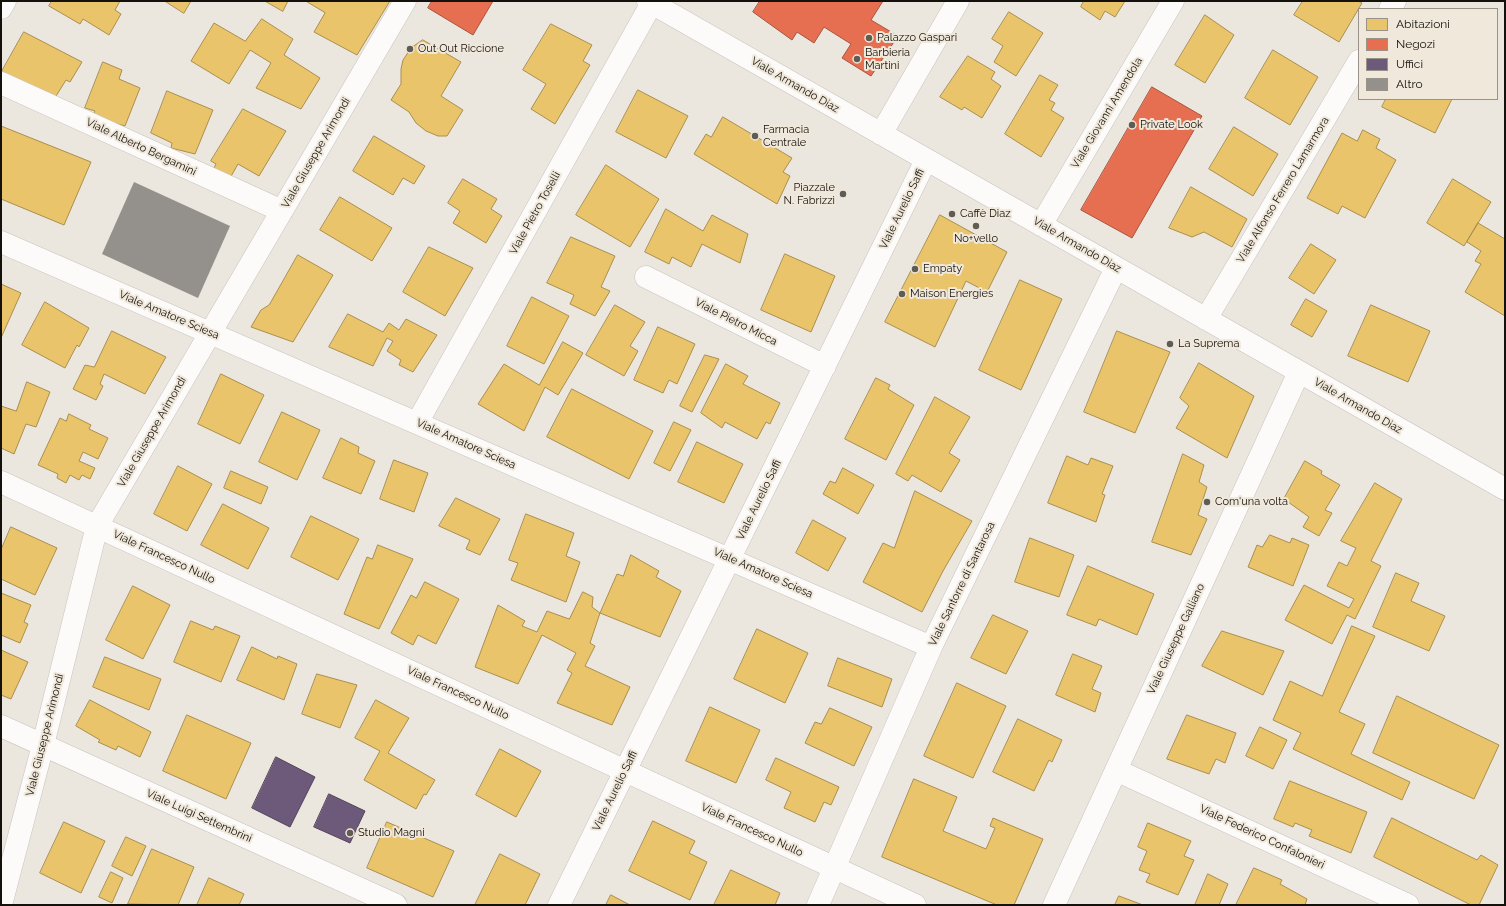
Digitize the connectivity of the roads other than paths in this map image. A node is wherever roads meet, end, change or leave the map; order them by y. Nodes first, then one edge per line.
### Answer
1 (5, 1) edge
2 (405, 1) edge
3 (958, 1) edge
4 (1173, 1) edge
5 (651, 2) edge
6 (1, 8) edge
7 (1358, 63) edge
8 (1, 83) edge
9 (881, 134) junction
10 (926, 160) junction
11 (282, 211) junction
12 (1041, 225) junction
13 (1, 242) edge
14 (1116, 268) junction
15 (646, 278) dead end
16 (1206, 320) junction
17 (211, 333) junction
18 (825, 366) junction
19 (1299, 372) junction
20 (417, 423) junction
21 (1, 482) edge
22 (1505, 490) edge
23 (97, 526) junction
24 (730, 559) junction
25 (931, 647) junction
26 (1, 726) edge
27 (43, 745) junction
28 (1116, 770) junction
29 (625, 771) junction
30 (835, 868) junction
31 (1, 905) edge
32 (396, 905) edge
33 (559, 905) edge
34 (818, 905) edge
35 (915, 905) edge
36 (1054, 905) edge
37 (1408, 905) edge

1 - 6 street
2 - 11 street, Viale Giuseppe Arimondi
3 - 9 street
4 - 12 street, Viale Giovanni Amendola
5 - 9 street, Viale Armando Diaz
5 - 20 street, Viale Pietro Toselli
7 - 16 street, Viale Alfonso Ferrero Lamarmora
8 - 11 street, Viale Alberto Bergamini
9 - 10 street, Viale Armando Diaz
10 - 12 street, Viale Armando Diaz
10 - 18 street, Viale Aurelio Saffi
11 - 17 street, Viale Giuseppe Arimondi
12 - 14 street, Viale Armando Diaz
13 - 17 street, Viale Amatore Sciesa
14 - 16 street, Viale Armando Diaz
14 - 25 street, Viale Santorre di Santarosa
15 - 18 street, Viale Pietro Micca
16 - 19 street, Viale Armando Diaz
17 - 20 street, Viale Amatore Sciesa
17 - 23 street, Viale Giuseppe Arimondi
18 - 24 street, Viale Aurelio Saffi
19 - 22 street, Viale Armando Diaz
19 - 28 street, Viale Giuseppe Galliano
20 - 24 street, Viale Amatore Sciesa
21 - 23 street, Viale Francesco Nullo
23 - 27 street, Viale Giuseppe Arimondi
23 - 29 street, Viale Francesco Nullo
24 - 25 street, Viale Amatore Sciesa
24 - 29 street, Viale Aurelio Saffi
25 - 30 street, Viale Santorre di Santarosa
26 - 27 street, Viale Luigi Settembrini
27 - 31 street, Viale Giuseppe Arimondi
27 - 32 street, Viale Luigi Settembrini
28 - 36 street, Viale Giuseppe Galliano
28 - 37 street, Viale Federico Confalonieri
29 - 30 street, Viale Francesco Nullo
29 - 33 street, Viale Aurelio Saffi
30 - 34 street, Viale Santorre di Santarosa
30 - 35 street, Viale Francesco Nullo

